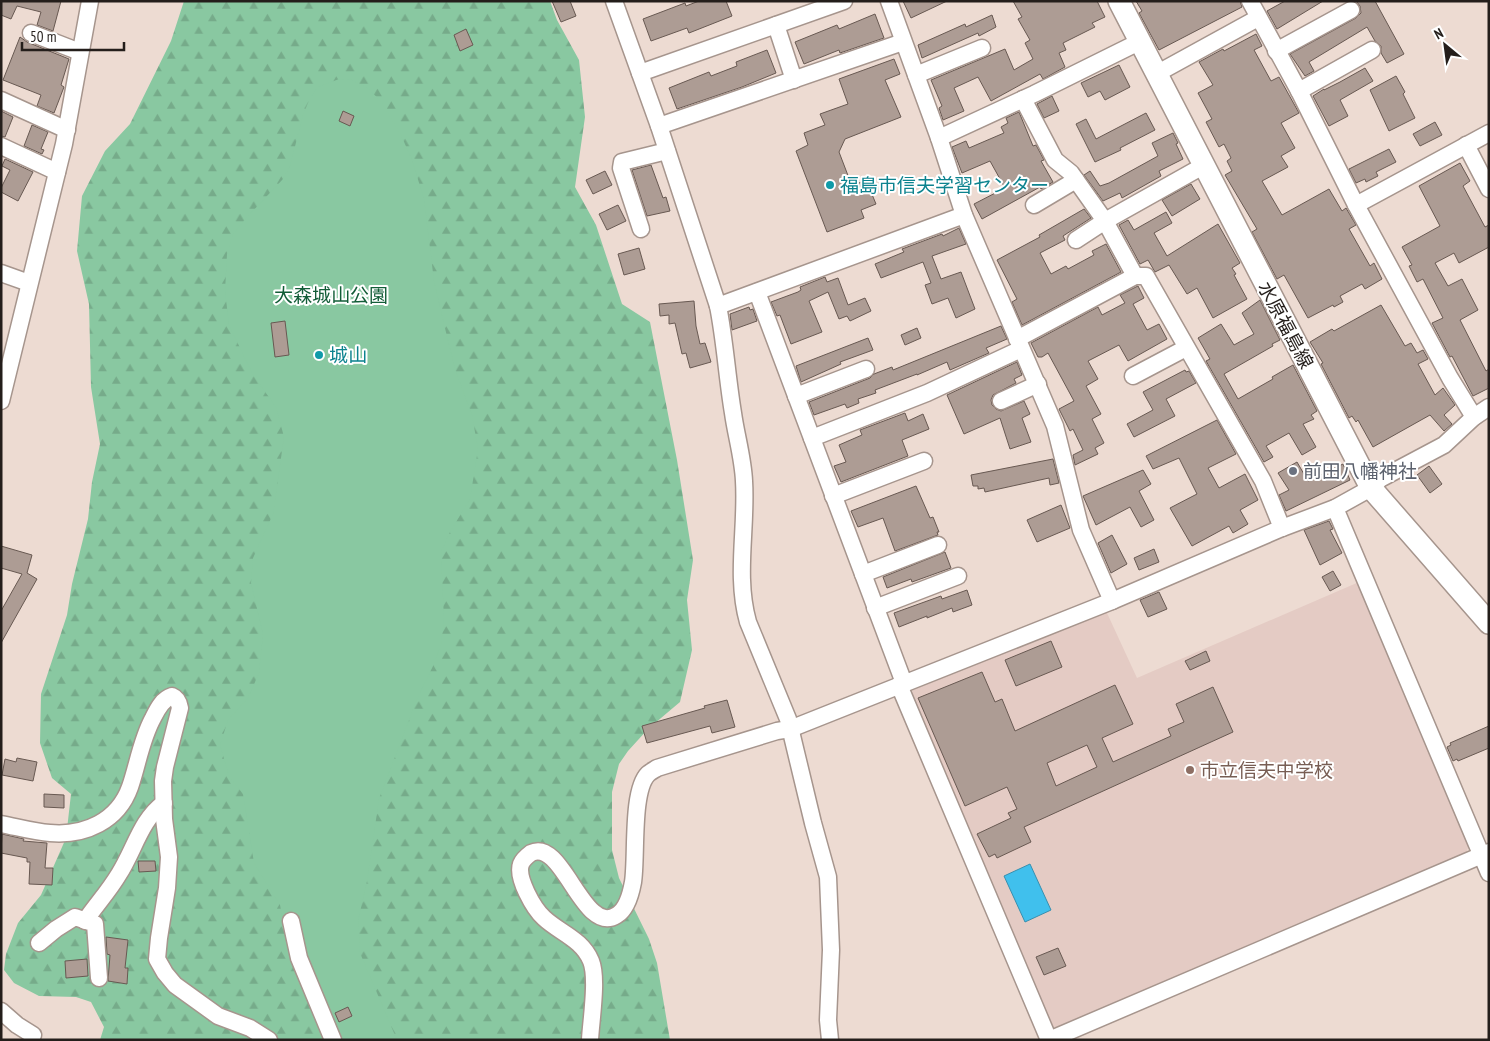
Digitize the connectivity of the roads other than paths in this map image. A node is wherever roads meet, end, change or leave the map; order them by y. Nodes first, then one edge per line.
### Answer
1 (90, 1) edge
2 (614, 1) edge
3 (844, 1) edge
4 (889, 1) edge
5 (1119, 1) edge
6 (1250, 1) edge
7 (1351, 10) dead end
8 (1258, 18) junction
9 (776, 25) junction
10 (31, 33) dead end
11 (903, 42) junction
12 (1139, 42) junction
13 (982, 48) dead end
14 (1372, 50) dead end
15 (1276, 51) junction
16 (80, 52) junction
17 (640, 73) junction
18 (1156, 74) junction
19 (916, 75) junction
20 (794, 80) junction
21 (1300, 91) junction
22 (1023, 99) junction
23 (1, 100) edge
24 (659, 126) junction
25 (67, 130) junction
26 (1489, 133) edge
27 (939, 138) junction
28 (1466, 145) junction
29 (1, 146) edge
30 (667, 151) junction
31 (1203, 166) junction
32 (57, 172) junction
33 (1076, 180) junction
34 (1489, 189) edge
35 (1034, 205) dead end
36 (1356, 205) junction
37 (964, 215) junction
38 (1105, 221) junction
39 (641, 229) dead end
40 (1076, 240) dead end
41 (1, 273) edge
42 (1134, 276) junction
43 (29, 283) junction
44 (757, 292) junction
45 (718, 306) junction
46 (1019, 344) junction
47 (1186, 348) junction
48 (866, 369) dead end
49 (1133, 376) dead end
50 (1038, 384) junction
51 (796, 396) junction
52 (1, 399) edge
53 (1001, 402) dead end
54 (1489, 407) edge
55 (1474, 417) junction
56 (812, 438) junction
57 (924, 461) dead end
58 (1371, 488) junction
59 (833, 496) junction
60 (1335, 508) junction
61 (1282, 528) junction
62 (938, 545) dead end
63 (863, 574) junction
64 (958, 576) dead end
65 (1112, 601) junction
66 (875, 608) junction
67 (1489, 623) edge
68 (901, 684) junction
69 (790, 729) junction
70 (164, 803) junction
71 (1, 824) edge
72 (1485, 854) edge
73 (1489, 874) edge
74 (85, 921) junction
75 (291, 921) dead end
76 (38, 943) dead end
77 (99, 978) dead end
78 (1, 1011) edge
79 (33, 1035) dead end
80 (270, 1040) edge
81 (333, 1040) edge
82 (590, 1040) edge
83 (830, 1040) edge

1 - 16 street
2 - 17 street
3 - 9 street
4 - 11 street
5 - 12 main road, 水原福島線
6 - 8 street
7 - 15 street
8 - 15 street
8 - 18 street
9 - 17 street
9 - 20 street
10 - 16 street
11 - 19 street
11 - 20 street
12 - 18 main road, 水原福島線
12 - 22 street
13 - 19 street
14 - 21 street
15 - 21 street
16 - 25 street
17 - 24 street
18 - 31 main road, 水原福島線
19 - 27 street
20 - 24 street
21 - 36 street
22 - 27 street
22 - 33 street
23 - 25 street
24 - 30 street
25 - 32 street
26 - 28 street
27 - 37 street
28 - 34 street
28 - 36 street
29 - 32 street
30 - 39 street
30 - 45 street
31 - 38 street
31 - 58 main road, 水原福島線
32 - 43 street
33 - 35 street
33 - 38 street
36 - 55 street
37 - 44 street
37 - 46 street
38 - 40 street
38 - 42 street
41 - 43 street
42 - 46 street
42 - 47 street
43 - 52 street
44 - 45 street
44 - 51 street
45 - 69 street
46 - 50 street
46 - 56 street
47 - 49 street
47 - 61 street
48 - 51 street
50 - 53 street
50 - 65 street
51 - 56 street
54 - 55 street
55 - 58 street
56 - 59 street
57 - 59 street
58 - 60 street
58 - 67 main road, 水原福島線
59 - 63 street
60 - 61 street
60 - 72 street
61 - 65 street
62 - 63 street
63 - 66 street
64 - 66 street
65 - 68 street
66 - 68 street
68 - 69 street
68 - 72 street
69 - 82 street
69 - 83 street
70 - 71 street
70 - 74 street
70 - 80 street
72 - 73 street
74 - 76 street
74 - 77 street
75 - 81 street
78 - 79 street

